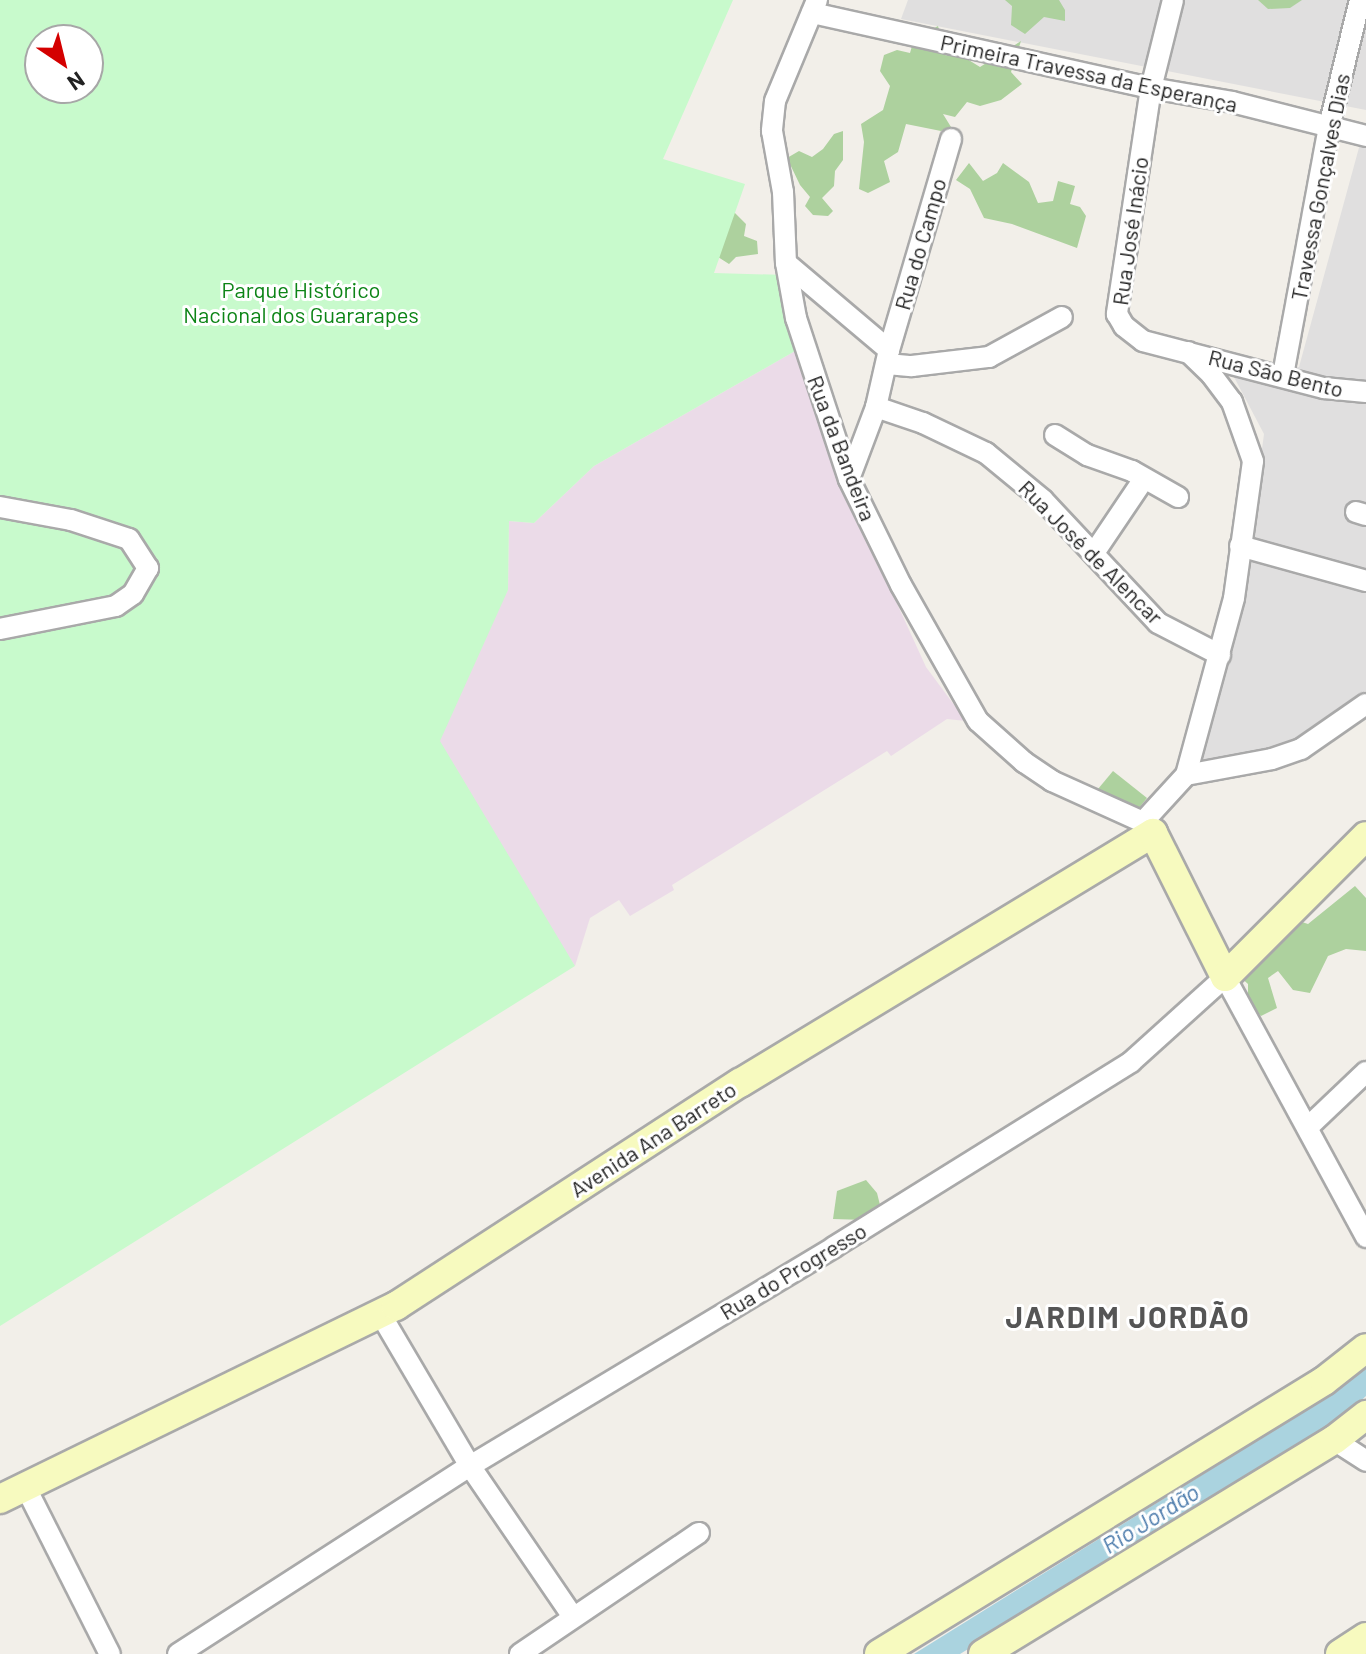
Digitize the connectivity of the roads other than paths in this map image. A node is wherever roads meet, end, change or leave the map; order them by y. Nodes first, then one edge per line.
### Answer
1 (1173, 0) edge
2 (1360, 0) edge
3 (814, 6) edge
4 (1151, 88) junction
5 (1329, 127) junction
6 (1366, 136) edge
7 (951, 139) dead end
8 (786, 263) junction
9 (1062, 317) dead end
10 (1186, 351) junction
11 (888, 357) junction
12 (1283, 375) junction
13 (1366, 392) edge
14 (876, 407) junction
15 (1055, 435) dead end
16 (849, 479) junction
17 (1144, 479) junction
18 (1178, 497) dead end
19 (0, 507) edge
20 (1240, 546) junction
21 (1094, 553) junction
22 (1366, 581) edge
23 (0, 629) edge
24 (1220, 655) junction
25 (1366, 704) edge
26 (1186, 775) junction
27 (1148, 828) junction
28 (1366, 836) edge
29 (1225, 977) junction
30 (1366, 1072) edge
31 (1308, 1127) junction
32 (1366, 1237) edge
33 (381, 1315) junction
34 (1366, 1348) edge
35 (1366, 1415) edge
36 (1334, 1440) junction
37 (1366, 1461) edge
38 (470, 1466) junction
39 (26, 1488) junction
40 (0, 1499) edge
41 (699, 1533) dead end
42 (573, 1617) junction
43 (1366, 1637) edge
44 (110, 1654) edge
45 (178, 1654) edge
46 (520, 1654) edge
47 (879, 1654) edge
48 (983, 1654) edge
49 (1340, 1654) edge

1 - 4 street, Rua José Inácio
2 - 5 street, Travessa Gonçalves Dias
3 - 4 street, Primeira Travessa da Esperança
3 - 8 street, Rua da Bandeira
4 - 5 street, Primeira Travessa da Esperança
4 - 10 street, Rua José Inácio
5 - 6 street, Primeira Travessa da Esperança
5 - 12 street, Travessa Gonçalves Dias
7 - 11 street, Rua do Campo
8 - 11 street
8 - 16 street, Rua da Bandeira
9 - 11 street
10 - 12 street, Rua São Bento
10 - 20 street
11 - 14 street, Rua do Campo
12 - 13 street, Rua São Bento
14 - 16 street, Rua do Campo
14 - 21 street, Rua José de Alencar
15 - 17 street
16 - 27 street, Rua da Bandeira
17 - 18 street
17 - 21 street
19 - 23 street
20 - 22 street
20 - 24 street
21 - 24 street, Rua José de Alencar
24 - 26 street
25 - 26 street
26 - 27 street
27 - 29 street
27 - 33 street, Avenida Ana Barreto
28 - 29 street, Rua do Progresso
29 - 31 street
29 - 38 street, Rua do Progresso
30 - 31 street
31 - 32 street
33 - 38 street
33 - 39 street, Avenida Ana Barreto
34 - 47 street
35 - 36 street
36 - 37 street
36 - 48 street
38 - 42 street
38 - 45 street, Rua do Progresso
39 - 40 street, Avenida Ana Barreto
39 - 44 street
41 - 42 street
42 - 46 street
43 - 49 street

